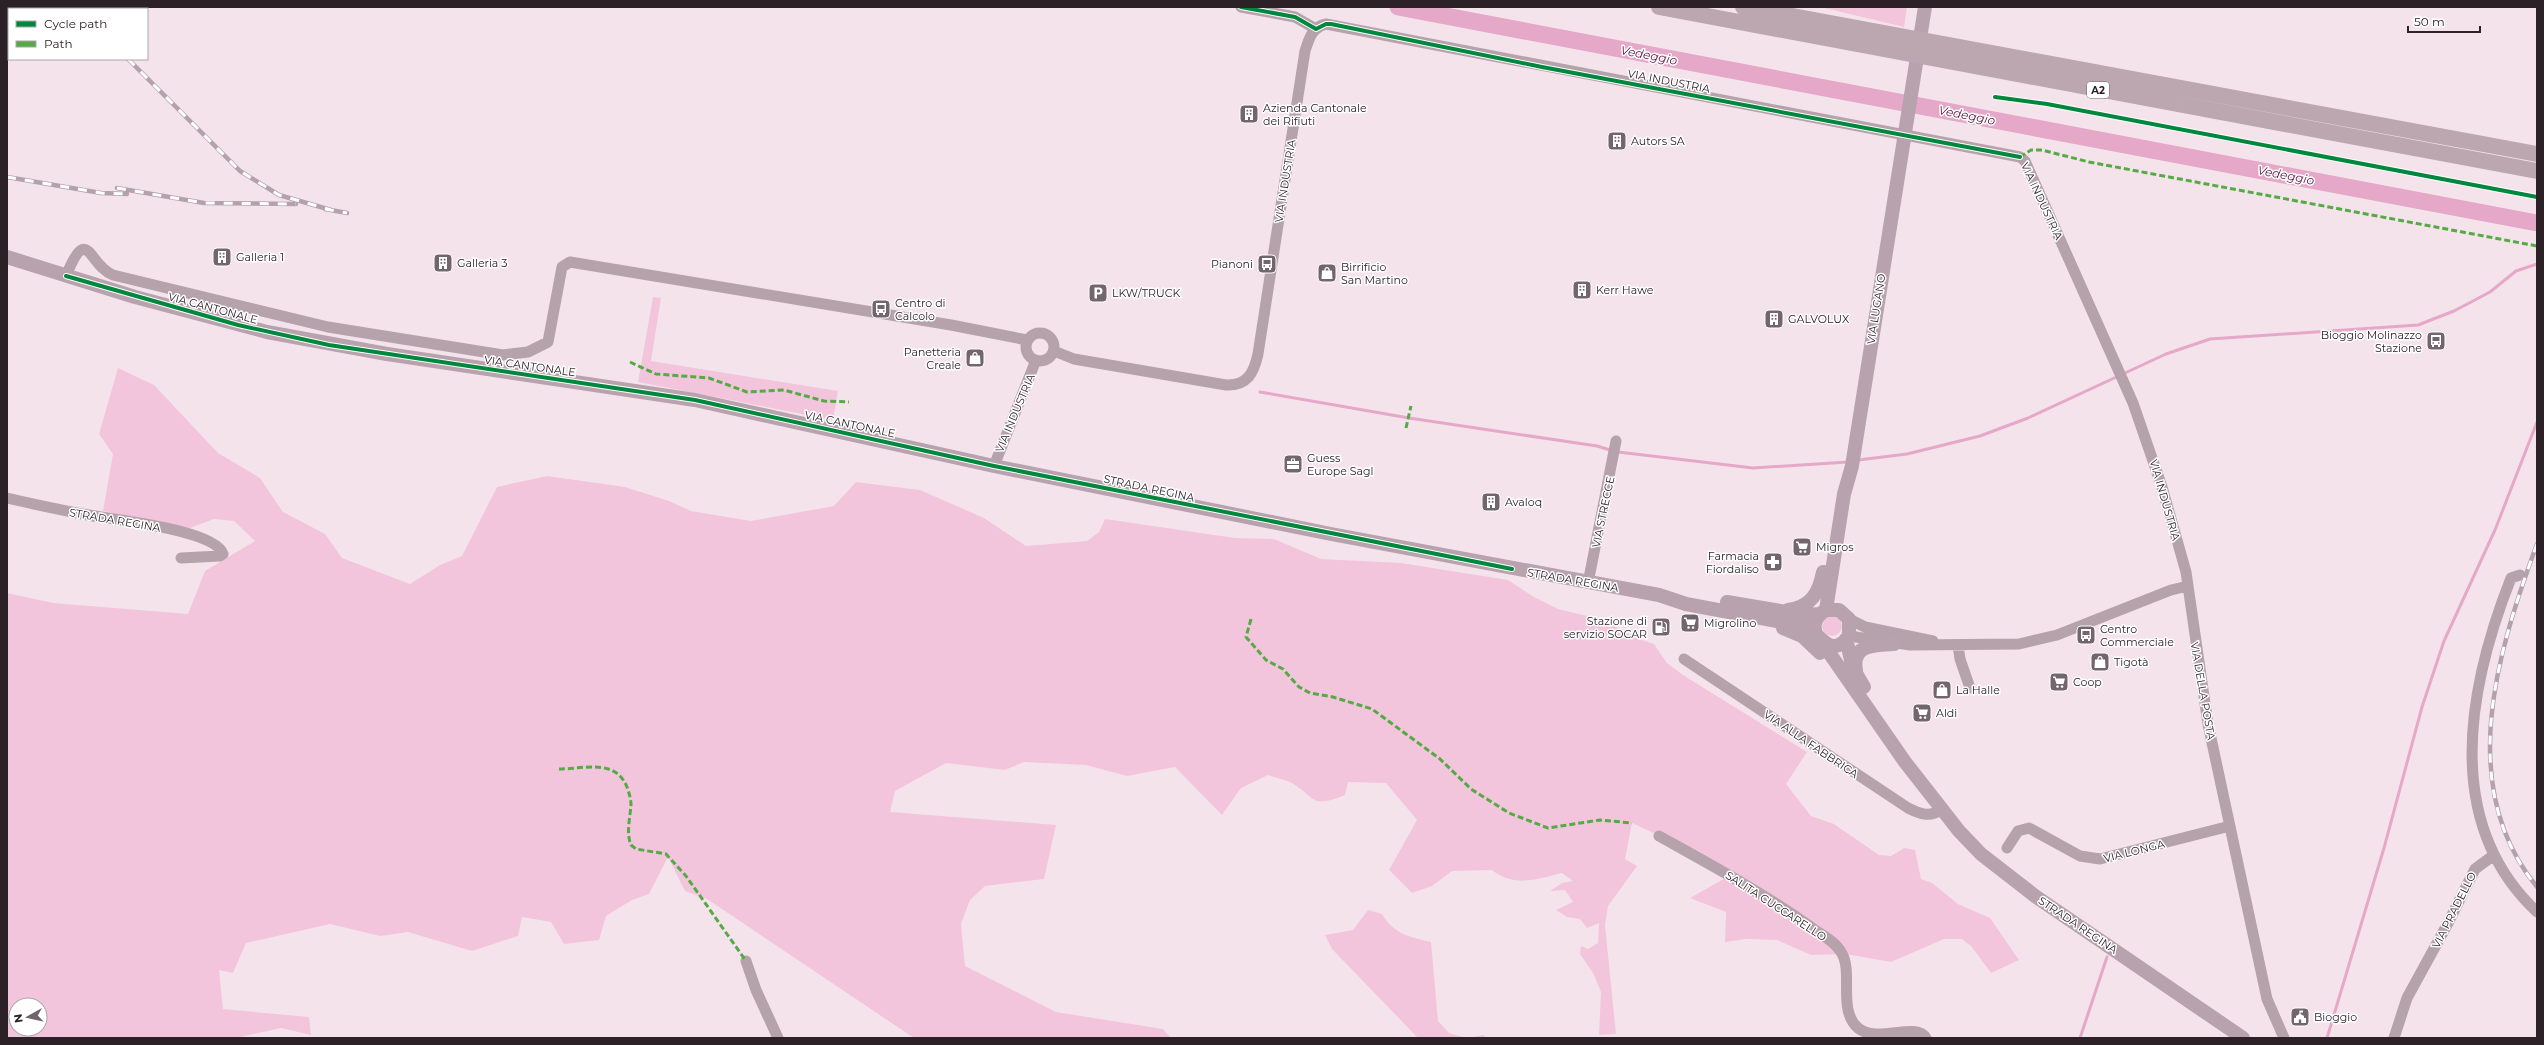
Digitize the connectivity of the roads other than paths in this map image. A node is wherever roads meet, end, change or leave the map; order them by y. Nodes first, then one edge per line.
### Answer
1 (1241, 7) edge
2 (1659, 7) edge
3 (1743, 7) edge
4 (1925, 7) edge
5 (1316, 28) junction
6 (2537, 154) edge
7 (2537, 171) edge
8 (7, 257) edge
9 (66, 276) junction
10 (1027, 340) junction
11 (1054, 351) junction
12 (1036, 360) junction
13 (1616, 441) dead end
14 (1852, 460) junction
15 (994, 466) junction
16 (1844, 497) junction
17 (7, 498) edge
18 (180, 558) dead end
19 (2520, 575) dead end
20 (1588, 583) junction
21 (2188, 586) junction
22 (1659, 595) junction
23 (1778, 610) junction
24 (1725, 611) junction
25 (1833, 613) junction
26 (1848, 638) junction
27 (1819, 639) junction
28 (1894, 644) junction
29 (1947, 644) junction
30 (1958, 645) junction
31 (1684, 659) dead end
32 (1859, 678) junction
33 (1970, 688) dead end
34 (1905, 762) junction
35 (1930, 793) junction
36 (1942, 809) junction
37 (2230, 826) junction
38 (1659, 836) dead end
39 (2007, 848) dead end
40 (2494, 855) junction
41 (2537, 912) edge
42 (746, 961) dead end
43 (778, 1038) edge
44 (1926, 1038) edge
45 (2243, 1038) edge
46 (2284, 1038) edge
47 (2394, 1038) edge

1 - 5 street
2 - 7 highway, A2
3 - 6 highway, A2
4 - 14 main road, VIA LUGANO
5 - 11 street, VIA INDUSTRIA
5 - 21 street, VIA INDUSTRIA
8 - 9 main road, VIA CANTONALE
9 - 10 street
9 - 15 main road, VIA CANTONALE
10 - 11 street
10 - 12 street
11 - 12 street
12 - 15 street, VIA INDUSTRIA
13 - 20 street, VIA STRECCE
14 - 16 main road, VIA LUGANO
14 - 25 main road
15 - 20 main road, STRADA REGINA
16 - 23 main road
16 - 25 main road, VIA LUGANO
17 - 18 street, STRADA REGINA
19 - 40 street
20 - 22 main road, STRADA REGINA
21 - 30 street
21 - 37 street, VIA DELLA POSTA
22 - 23 main road
22 - 24 main road, STRADA REGINA
23 - 25 main road
24 - 27 main road, STRADA REGINA
24 - 34 main road
25 - 26 main road, STRADA REGINA
25 - 27 main road
25 - 29 street
26 - 27 main road
26 - 28 street
26 - 32 main road, STRADA REGINA
27 - 34 main road, STRADA REGINA
28 - 29 street
28 - 32 main road
29 - 30 street
30 - 33 street
31 - 36 street, VIA ALLA FABBRICA
32 - 35 main road, STRADA REGINA
34 - 35 main road, STRADA REGINA
35 - 36 main road, STRADA REGINA
36 - 45 main road, STRADA REGINA
37 - 39 street, VIA LONGA
37 - 46 street, VIA DELLA POSTA
38 - 44 street, SALITA CUCCARELLO
40 - 41 street
40 - 47 street, VIA PRADELLO
42 - 43 street

